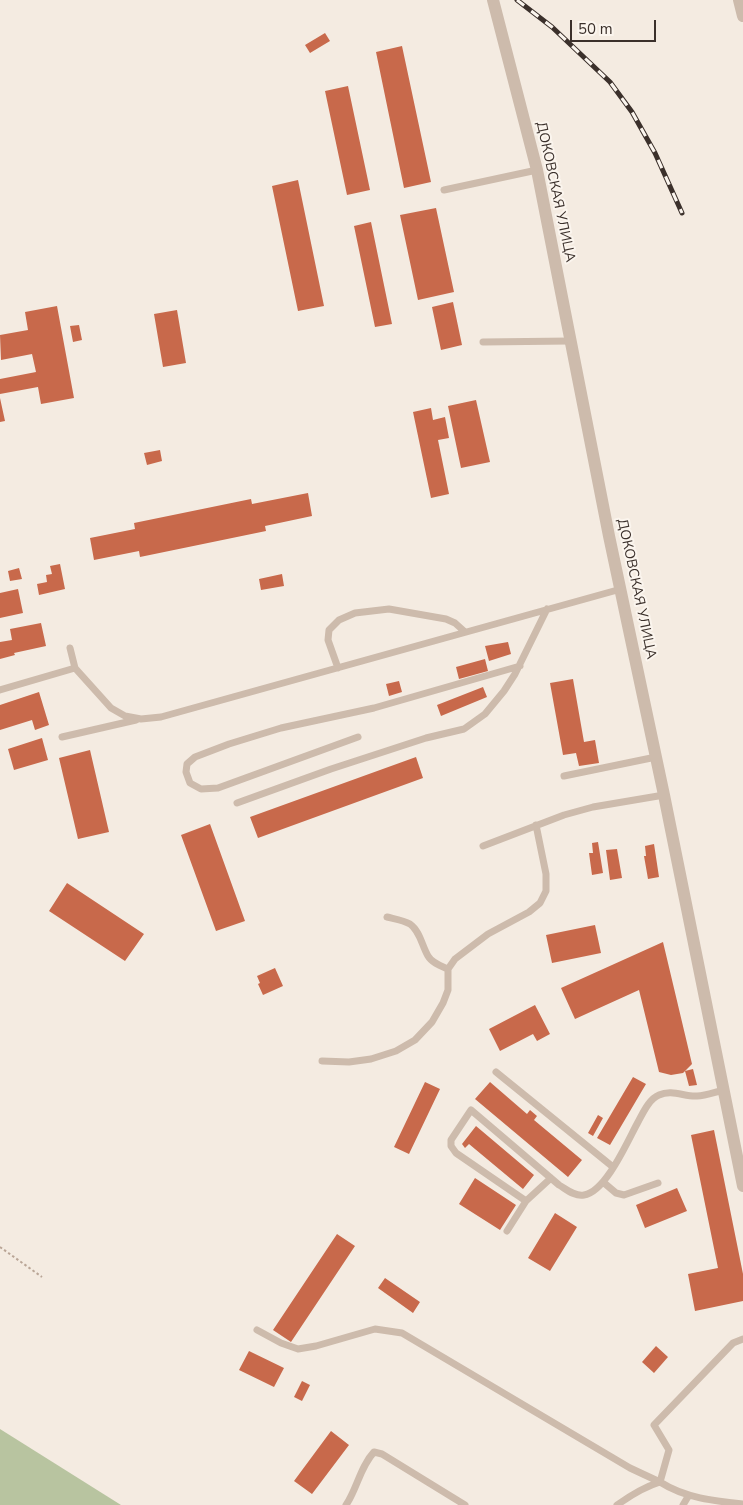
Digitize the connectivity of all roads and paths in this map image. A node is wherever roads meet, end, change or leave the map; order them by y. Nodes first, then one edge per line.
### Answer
1 (494, 0) edge
2 (740, 0) edge
3 (743, 16) edge
4 (537, 170) junction
5 (444, 190) dead end
6 (570, 341) junction
7 (483, 342) dead end
8 (621, 589) junction
9 (548, 609) junction
10 (465, 632) junction
11 (70, 648) dead end
12 (520, 666) junction
13 (75, 668) junction
14 (338, 668) junction
15 (0, 690) edge
16 (141, 719) junction
17 (62, 737) dead end
18 (358, 738) dead end
19 (656, 757) junction
20 (564, 776) dead end
21 (664, 795) junction
22 (237, 803) dead end
23 (536, 824) junction
24 (483, 846) dead end
25 (387, 917) dead end
26 (448, 969) junction
27 (322, 1061) dead end
28 (496, 1072) dead end
29 (724, 1090) junction
30 (613, 1167) junction
31 (551, 1178) junction
32 (603, 1182) junction
33 (658, 1183) dead end
34 (743, 1186) edge
35 (526, 1201) junction
36 (506, 1231) dead end
37 (0, 1247) edge
38 (42, 1277) dead end
39 (257, 1330) dead end
40 (743, 1339) edge
41 (660, 1482) junction
42 (689, 1495) junction
43 (743, 1504) edge
44 (346, 1505) edge
45 (465, 1505) edge
46 (617, 1505) edge
47 (683, 1505) edge

1 - 4 street, ДОКОВСКАЯ УЛИЦА
2 - 3 street
4 - 5 lane
4 - 6 street, ДОКОВСКАЯ УЛИЦА
6 - 7 lane
6 - 8 street, ДОКОВСКАЯ УЛИЦА
8 - 9 lane
8 - 19 street, ДОКОВСКАЯ УЛИЦА
9 - 10 lane
9 - 12 lane
10 - 14 lane
10 - 14 lane
11 - 13 lane
12 - 18 lane
12 - 22 lane
13 - 15 lane
13 - 16 lane
14 - 16 lane
16 - 17 lane
19 - 20 lane
19 - 21 street, ДОКОВСКАЯ УЛИЦА
21 - 23 lane
21 - 29 street, ДОКОВСКАЯ УЛИЦА
23 - 24 lane
23 - 26 lane
25 - 26 lane
26 - 27 lane
28 - 30 lane
29 - 30 lane
29 - 34 street, ДОКОВСКАЯ УЛИЦА
30 - 32 lane
31 - 32 lane
31 - 35 lane
31 - 35 lane
32 - 33 lane
35 - 36 lane
37 - 38 path
39 - 41 lane
40 - 41 lane
41 - 42 lane
41 - 46 lane
42 - 43 lane
42 - 47 lane
44 - 45 lane

